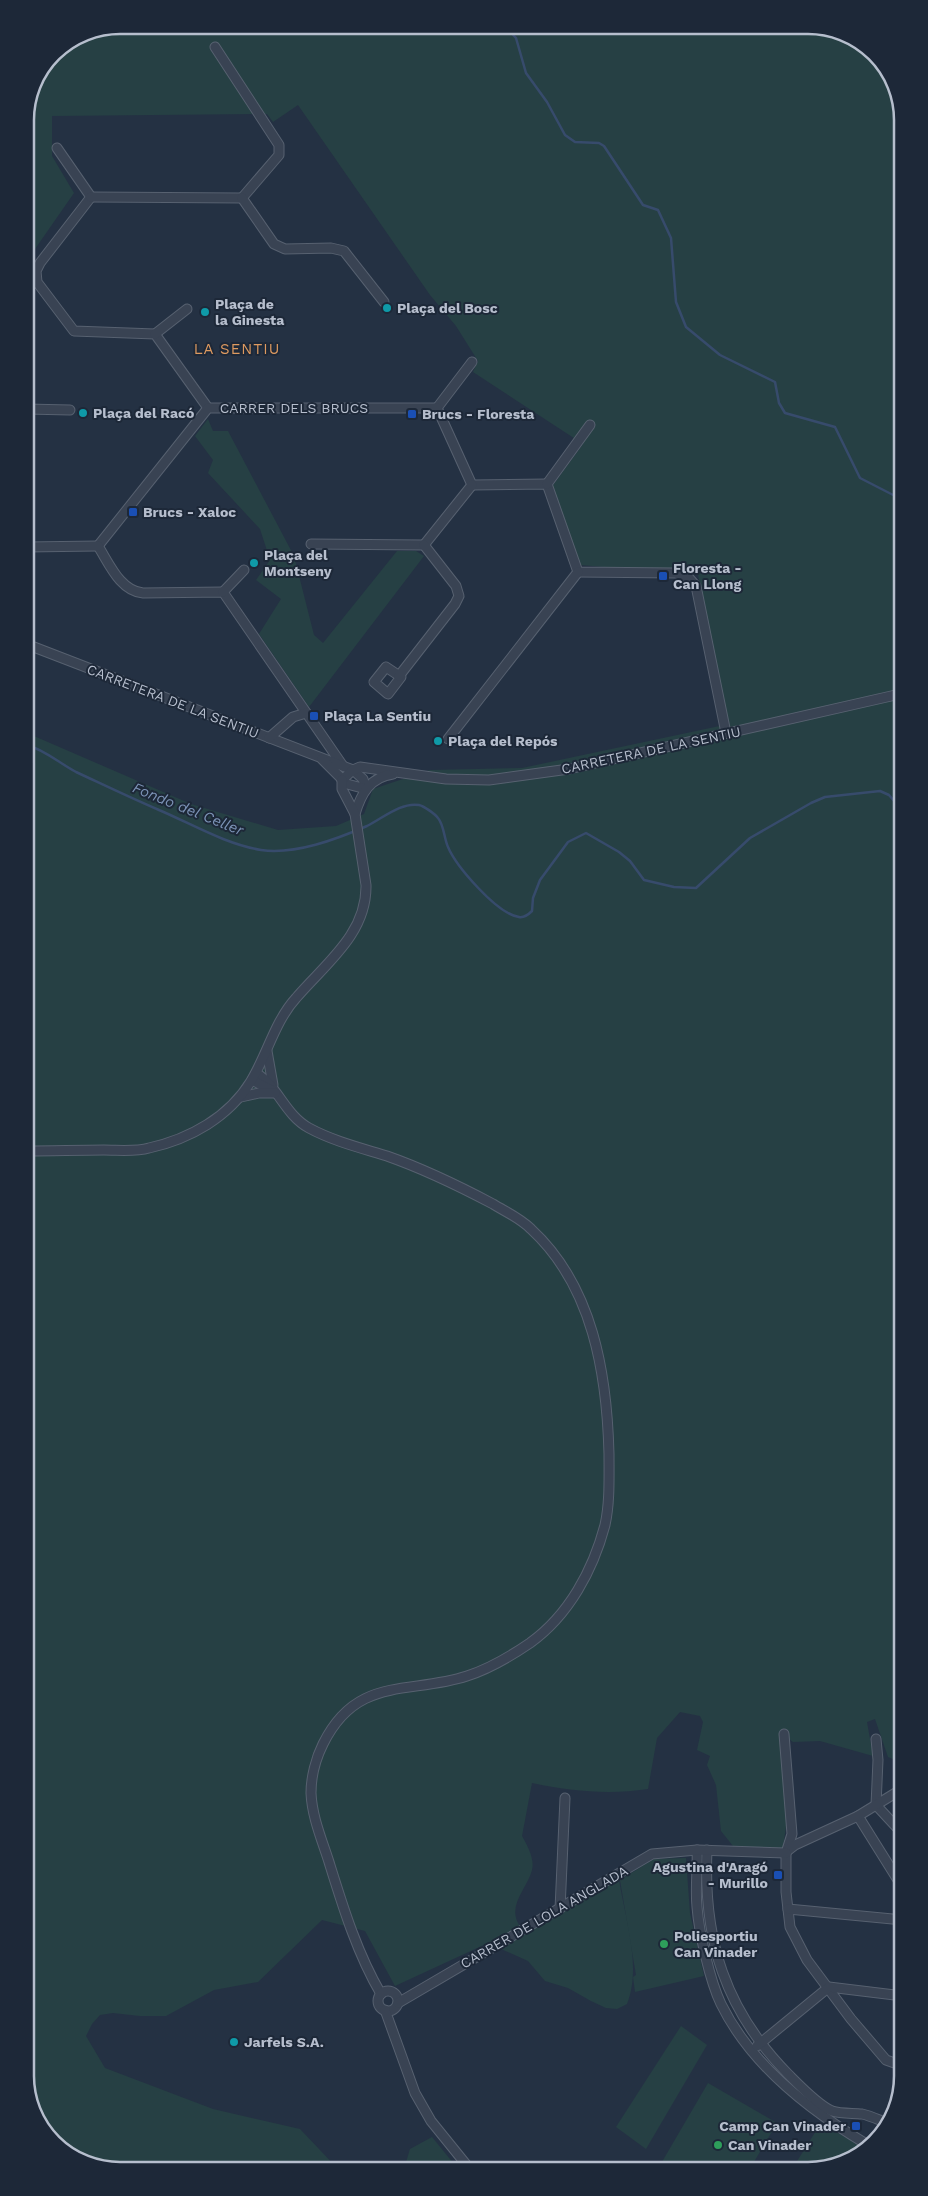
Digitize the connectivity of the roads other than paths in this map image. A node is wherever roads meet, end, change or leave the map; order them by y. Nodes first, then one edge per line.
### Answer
1 (215, 47) dead end
2 (57, 148) dead end
3 (91, 196) junction
4 (242, 198) junction
5 (384, 302) dead end
6 (187, 309) dead end
7 (154, 334) junction
8 (472, 362) dead end
9 (208, 408) junction
10 (437, 408) junction
11 (34, 409) edge
12 (70, 410) dead end
13 (590, 425) dead end
14 (547, 484) junction
15 (472, 485) junction
16 (311, 544) dead end
17 (424, 545) junction
18 (98, 546) junction
19 (34, 547) edge
20 (244, 570) dead end
21 (578, 572) junction
22 (223, 592) junction
23 (34, 647) edge
24 (399, 676) dead end
25 (894, 695) edge
26 (295, 698) junction
27 (306, 713) junction
28 (293, 717) junction
29 (726, 734) junction
30 (269, 738) junction
31 (448, 739) dead end
32 (334, 752) junction
33 (320, 757) junction
34 (343, 766) junction
35 (355, 769) junction
36 (399, 773) junction
37 (342, 780) junction
38 (366, 788) junction
39 (355, 818) junction
40 (267, 1051) junction
41 (254, 1076) junction
42 (275, 1093) junction
43 (241, 1096) junction
44 (34, 1151) edge
45 (784, 1734) dead end
46 (876, 1739) dead end
47 (894, 1794) edge
48 (566, 1798) dead end
49 (876, 1804) junction
50 (858, 1816) junction
51 (894, 1824) edge
52 (702, 1850) junction
53 (786, 1853) junction
54 (894, 1875) edge
55 (560, 1908) junction
56 (788, 1909) junction
57 (894, 1919) edge
58 (829, 1987) junction
59 (381, 1994) junction
60 (894, 1995) edge
61 (398, 2003) junction
62 (385, 2010) junction
63 (761, 2043) junction
64 (752, 2051) junction
65 (894, 2063) edge
66 (882, 2121) edge
67 (863, 2142) edge
68 (465, 2162) edge

1 - 4 street
2 - 3 street
3 - 4 street
3 - 7 street
4 - 5 street
6 - 7 street
7 - 9 street
8 - 10 street
9 - 10 street, CARRER DELS BRUCS
9 - 18 street, CARRER DELS BRUCS
10 - 15 street
11 - 12 street
13 - 14 street
14 - 15 street
14 - 21 street
15 - 17 street
16 - 17 street
17 - 24 street
18 - 19 street
18 - 22 street
20 - 22 street
21 - 29 street
21 - 31 street
22 - 26 street
23 - 30 street, CARRETERA DE LA SENTIU
25 - 29 street, CARRETERA DE LA SENTIU
26 - 27 street
26 - 28 street
27 - 28 street
27 - 32 street
28 - 30 street
29 - 36 street, CARRETERA DE LA SENTIU
30 - 33 street, CARRETERA DE LA SENTIU
32 - 34 street
32 - 35 street
33 - 34 street, CARRETERA DE LA SENTIU
33 - 37 street
34 - 35 street, CARRETERA DE LA SENTIU
35 - 36 street, CARRETERA DE LA SENTIU
35 - 37 street
35 - 38 street
36 - 38 street
37 - 38 street
37 - 39 street
38 - 39 street
39 - 40 street
40 - 41 street
40 - 42 street
41 - 42 street
41 - 43 street
42 - 43 street
42 - 59 street
43 - 44 street
45 - 53 street
46 - 49 street
47 - 49 street
48 - 55 street
49 - 50 street
49 - 51 street
50 - 53 street
50 - 54 street
52 - 53 street, CARRER DE LOLA ANGLADA
52 - 55 street, CARRER DE LOLA ANGLADA
52 - 63 street
52 - 64 street
53 - 56 street
55 - 61 street, CARRER DE LOLA ANGLADA
56 - 57 street
56 - 58 street
58 - 60 street
58 - 63 street
58 - 65 street
59 - 61 street
59 - 62 street
61 - 62 street
62 - 68 street
63 - 64 street
63 - 66 street
64 - 67 street

